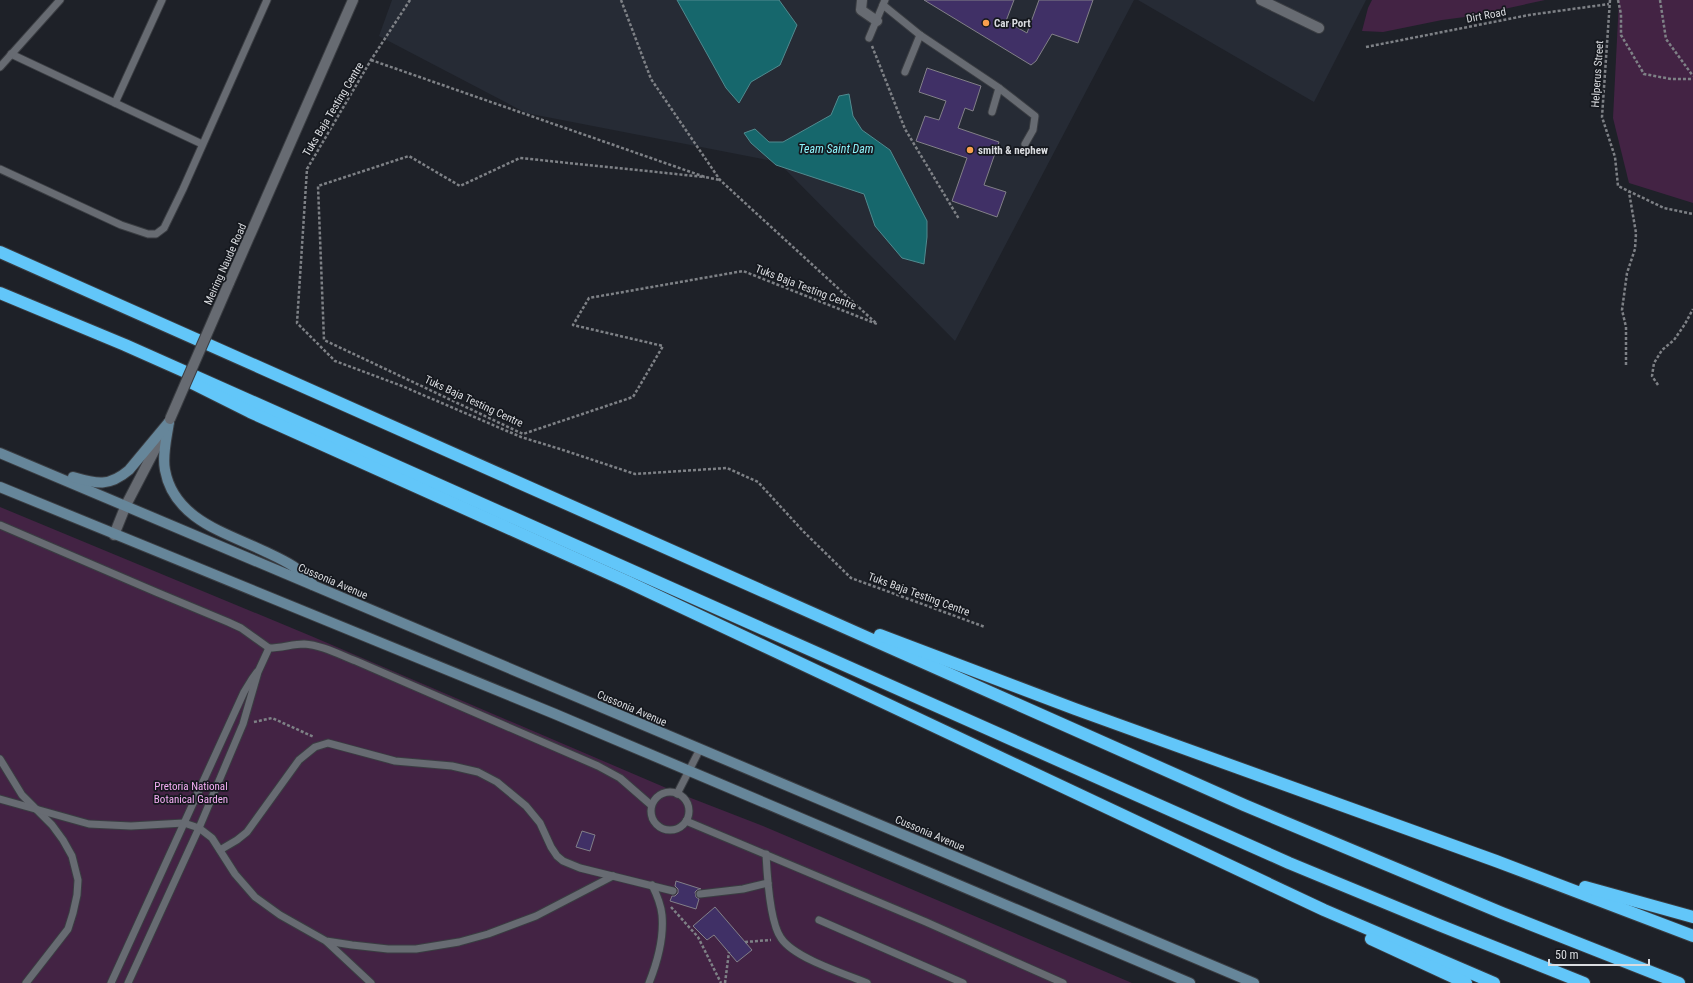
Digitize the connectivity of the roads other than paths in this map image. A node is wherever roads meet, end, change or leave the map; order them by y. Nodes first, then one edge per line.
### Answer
1 (60, 0) edge
2 (162, 0) edge
3 (267, 0) edge
4 (353, 0) edge
5 (862, 0) edge
6 (1261, 0) edge
7 (884, 2) edge
8 (877, 21) junction
9 (1319, 28) dead end
10 (920, 35) junction
11 (869, 38) road end
12 (11, 54) junction
13 (0, 67) edge
14 (905, 72) dead end
15 (999, 88) junction
16 (115, 103) junction
17 (992, 112) dead end
18 (202, 144) junction
19 (1025, 144) dead end
20 (0, 169) edge
21 (0, 252) edge
22 (0, 293) edge
23 (125, 346) junction
24 (170, 420) junction
25 (0, 454) edge
26 (29, 465) junction
27 (0, 487) edge
28 (126, 506) junction
29 (0, 525) edge
30 (114, 535) junction
31 (681, 555) junction
32 (315, 587) junction
33 (269, 648) junction
34 (258, 672) junction
35 (700, 749) junction
36 (0, 759) edge
37 (689, 771) junction
38 (677, 794) junction
39 (0, 799) edge
40 (651, 805) junction
41 (34, 809) junction
42 (686, 821) junction
43 (184, 823) junction
44 (200, 828) junction
45 (220, 850) junction
46 (766, 854) junction
47 (1496, 860) junction
48 (613, 876) junction
49 (768, 883) junction
50 (652, 885) junction
51 (673, 891) dead end
52 (700, 894) dead end
53 (1324, 910) junction
54 (1693, 917) edge
55 (819, 920) dead end
56 (1693, 936) edge
57 (326, 942) junction
58 (26, 983) edge
59 (112, 983) edge
60 (128, 983) edge
61 (371, 983) edge
62 (649, 983) edge
63 (868, 983) edge
64 (963, 983) edge
65 (1063, 983) edge
66 (1190, 983) edge
67 (1254, 983) edge
68 (1466, 983) edge
69 (1494, 983) edge
70 (1584, 983) edge
71 (1679, 983) edge

1 - 12 lane
2 - 16 lane
3 - 18 lane
4 - 24 street, Meiring Naude Road, bridge
5 - 8 street
6 - 9 street
7 - 8 lane
7 - 10 lane
8 - 11 lane
10 - 14 lane
10 - 15 lane
12 - 13 lane
12 - 16 lane
15 - 17 lane
15 - 19 lane
16 - 18 lane
18 - 20 lane
21 - 31 highway
22 - 23 highway
23 - 53 highway
23 - 70 highway
24 - 26 main road
24 - 28 street, Meiring Naude Road
24 - 32 main road
25 - 26 main road, Cussonia Avenue
26 - 28 main road, Cussonia Avenue
27 - 30 main road
28 - 30 street, Meiring Naude Road
28 - 32 main road, Cussonia Avenue
29 - 33 lane
30 - 37 main road
31 - 47 highway
31 - 71 highway
32 - 35 main road, Cussonia Avenue
33 - 34 lane
33 - 40 lane
34 - 43 lane
34 - 44 lane
35 - 37 lane
35 - 67 main road, Cussonia Avenue
36 - 41 lane
37 - 38 lane
37 - 66 main road
38 - 40 lane
38 - 42 lane
39 - 41 lane
40 - 42 lane
41 - 43 lane
41 - 58 lane
42 - 46 lane
43 - 44 lane
43 - 59 lane
44 - 45 lane
44 - 60 lane
45 - 48 lane
45 - 57 lane
46 - 49 lane
46 - 65 lane
47 - 54 highway
47 - 56 highway
48 - 50 lane
48 - 57 lane
49 - 52 lane
49 - 63 lane
50 - 51 lane
50 - 62 lane
53 - 68 highway
53 - 69 highway
55 - 64 lane
57 - 61 lane

